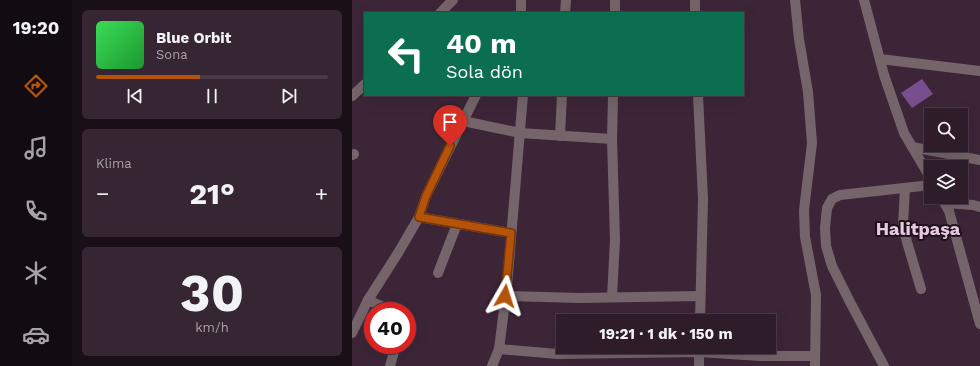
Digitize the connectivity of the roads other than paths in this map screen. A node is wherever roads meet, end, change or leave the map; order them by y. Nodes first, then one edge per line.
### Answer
1 (453, 0) edge
2 (566, 0) edge
3 (615, 0) edge
4 (695, 0) edge
5 (795, 0) edge
6 (864, 0) edge
7 (441, 12) edge
8 (565, 12) edge
9 (615, 12) edge
10 (695, 12) edge
11 (880, 59) junction
12 (980, 71) edge
13 (364, 85) edge
14 (352, 96) edge
15 (476, 96) edge
16 (523, 96) edge
17 (562, 96) edge
18 (613, 96) edge
19 (698, 96) edge
20 (463, 121) junction
21 (520, 133) junction
22 (560, 136) junction
23 (612, 139) junction
24 (912, 146) junction
25 (980, 160) edge
26 (924, 167) edge
27 (924, 186) edge
28 (905, 188) junction
29 (945, 204) edge
30 (967, 204) edge
31 (980, 207) edge
32 (419, 217) junction
33 (456, 224) junction
34 (511, 233) junction
35 (438, 273) dead end
36 (921, 289) dead end
37 (505, 296) junction
38 (700, 296) junction
39 (612, 297) junction
40 (368, 300) junction
41 (372, 302) edge
42 (700, 314) edge
43 (980, 324) edge
44 (352, 333) edge
45 (499, 349) junction
46 (393, 354) edge
47 (556, 354) edge
48 (699, 354) edge
49 (740, 354) edge
50 (815, 361) edge
51 (390, 366) edge
52 (492, 366) edge
53 (700, 366) edge
54 (884, 366) edge

1 - 7 street
2 - 8 street
3 - 9 street
4 - 10 street
5 - 50 street
6 - 11 street
11 - 12 street
11 - 24 street
13 - 14 street
15 - 20 street
16 - 21 street
17 - 22 street
18 - 23 street
19 - 38 street
20 - 21 street
20 - 32 street
21 - 22 street
21 - 34 street
22 - 23 street
23 - 39 street
24 - 25 street
24 - 26 street
27 - 28 street
28 - 36 street
28 - 54 street
29 - 43 street
30 - 31 street
32 - 33 street
32 - 40 street
33 - 34 street
33 - 35 street
34 - 37 street
37 - 39 street
37 - 45 street
38 - 39 street
38 - 42 street
40 - 41 street
40 - 44 street
45 - 47 street
45 - 52 street
46 - 51 street
48 - 53 street
49 - 50 street

